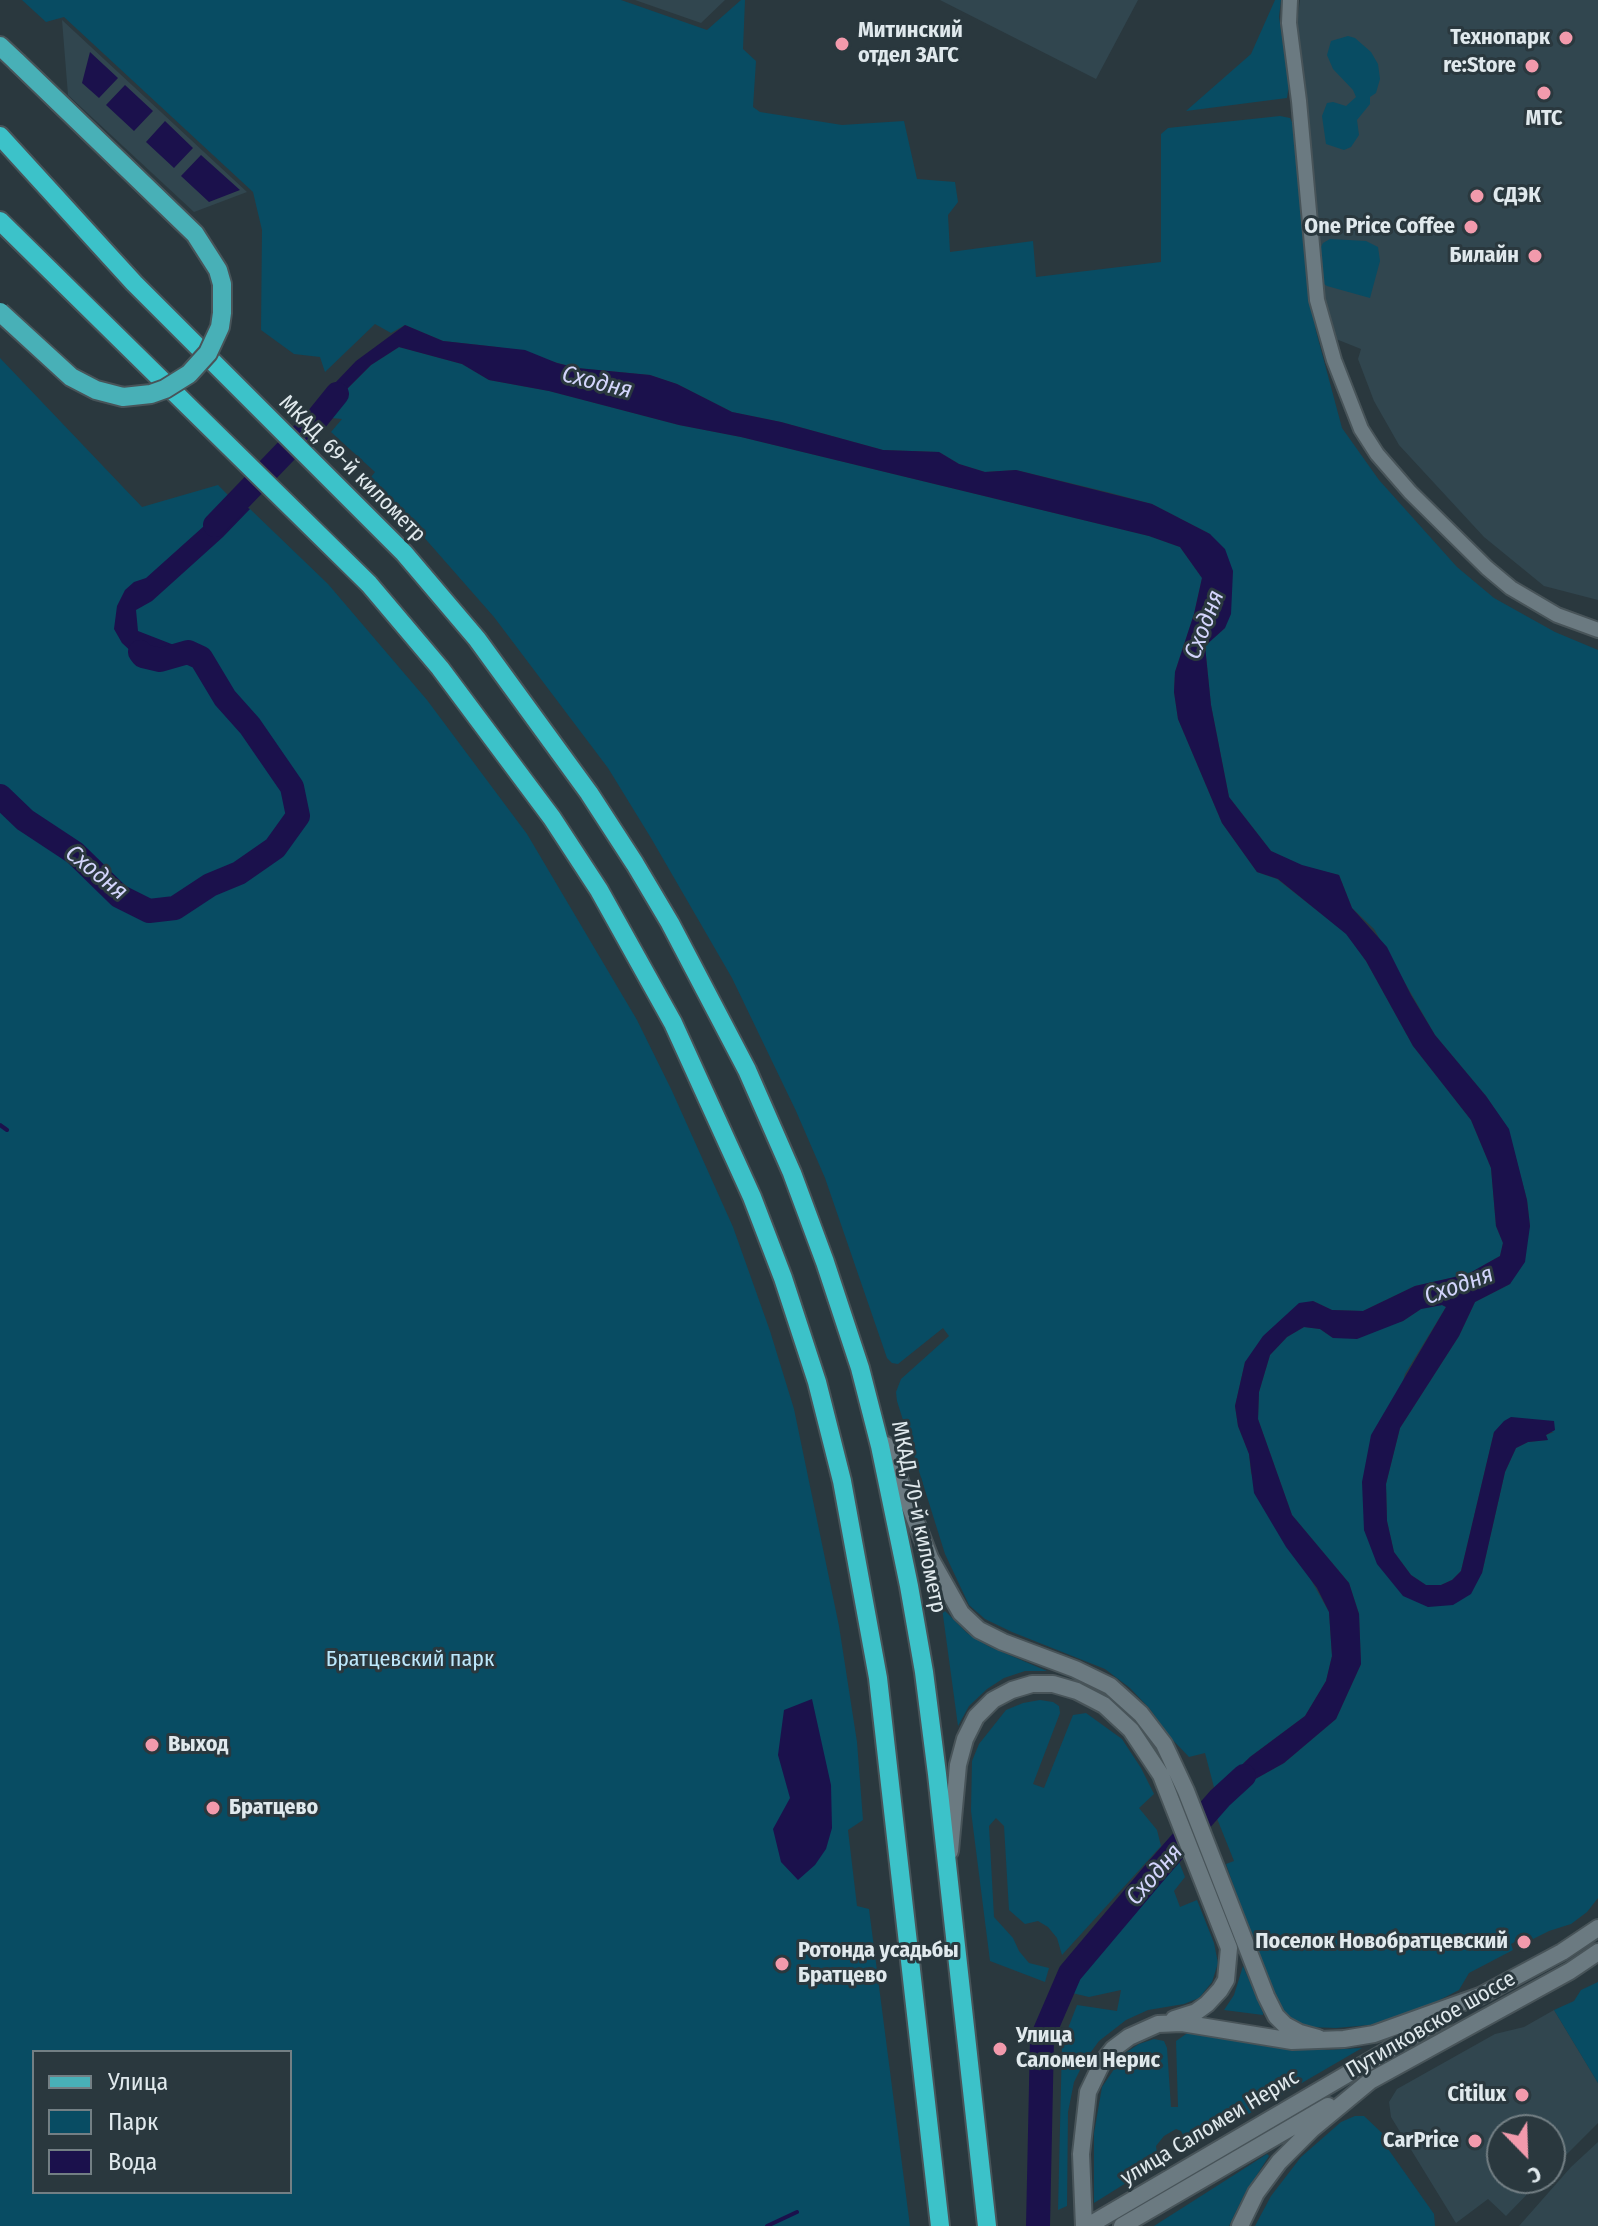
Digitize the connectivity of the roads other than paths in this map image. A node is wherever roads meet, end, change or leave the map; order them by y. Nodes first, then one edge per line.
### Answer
1 (1290, 0) edge
2 (0, 46) edge
3 (0, 129) edge
4 (0, 136) edge
5 (32, 174) junction
6 (0, 221) edge
7 (0, 312) edge
8 (1598, 630) edge
9 (635, 864) joint
10 (868, 1398) junction
11 (948, 1876) junction
12 (1598, 1928) edge
13 (1598, 1952) edge
14 (1598, 1962) edge
15 (1570, 1971) junction
16 (1480, 1996) junction
17 (1158, 2024) junction
18 (1318, 2038) junction
19 (1370, 2081) junction
20 (1192, 2175) junction
21 (940, 2226) edge
22 (987, 2226) edge
23 (1086, 2226) edge
24 (1122, 2226) edge
25 (1240, 2226) edge

1 - 8 street
2 - 7 main road, bridge
3 - 5 main road
4 - 5 highway, МКАД, 69-й километр
5 - 9 highway, МКАД, 69-й километр
6 - 21 highway
9 - 10 highway, МКАД, 70-й километр
10 - 11 highway, МКАД, 70-й километр
10 - 18 main road
11 - 17 main road
11 - 22 highway, МКАД, 70-й километр
12 - 16 main road, Путилковское шоссе
13 - 15 main road, Путилковское шоссе
14 - 15 street
15 - 19 main road, Путилковское шоссе
16 - 18 main road, Путилковское шоссе
16 - 20 main road, улица Саломеи Нерис
17 - 18 main road, Путилковское шоссе
17 - 23 main road, Путилковское шоссе
19 - 20 main road, улица Саломеи Нерис
19 - 25 main road, Путилковское шоссе
20 - 23 main road, улица Саломеи Нерис
20 - 24 main road, улица Саломеи Нерис

